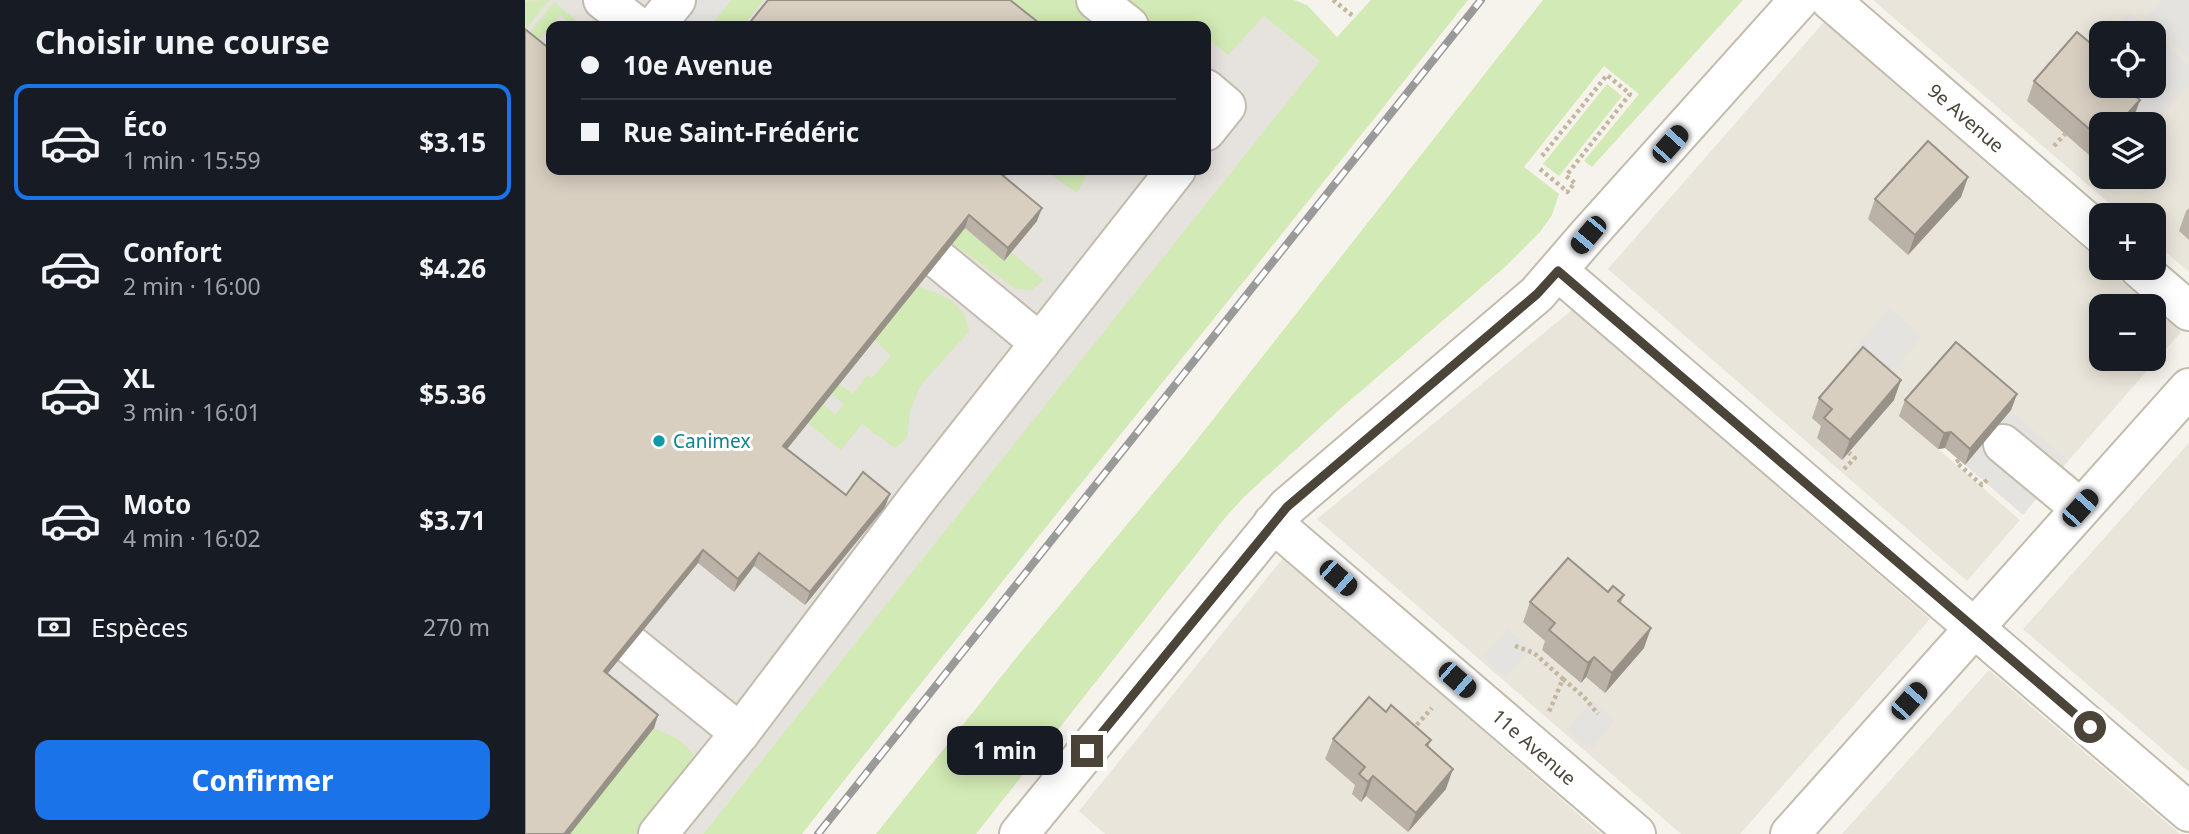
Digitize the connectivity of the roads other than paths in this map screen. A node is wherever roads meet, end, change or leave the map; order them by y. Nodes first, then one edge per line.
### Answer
1 (603, 0) edge
2 (676, 0) edge
3 (1096, 0) edge
4 (1799, 0) edge
5 (1830, 0) edge
6 (630, 21) edge
7 (659, 21) edge
8 (1123, 21) edge
9 (1211, 93) edge
10 (1211, 125) edge
11 (1172, 175) edge
12 (2089, 224) edge
13 (939, 260) edge
14 (1558, 271) junction
15 (2153, 280) edge
16 (2189, 311) edge
17 (1040, 342) junction
18 (2189, 388) edge
19 (2003, 444) dead end
20 (2080, 508) junction
21 (1273, 523) junction
22 (1974, 627) junction
23 (631, 645) edge
24 (740, 733) junction
25 (2189, 812) edge
26 (1038, 827) edge
27 (658, 834) edge
28 (1636, 834) edge
29 (1790, 834) edge

1 - 6 street
2 - 7 street
3 - 8 street
4 - 14 street
5 - 12 street, 9e Avenue
9 - 10 street
11 - 17 street
13 - 17 street
14 - 21 street
14 - 22 street
15 - 16 street
17 - 24 street
18 - 20 street
19 - 20 street
20 - 22 street
21 - 26 street
21 - 28 street, 11e Avenue
22 - 25 street
22 - 29 street
23 - 24 street
24 - 27 street

